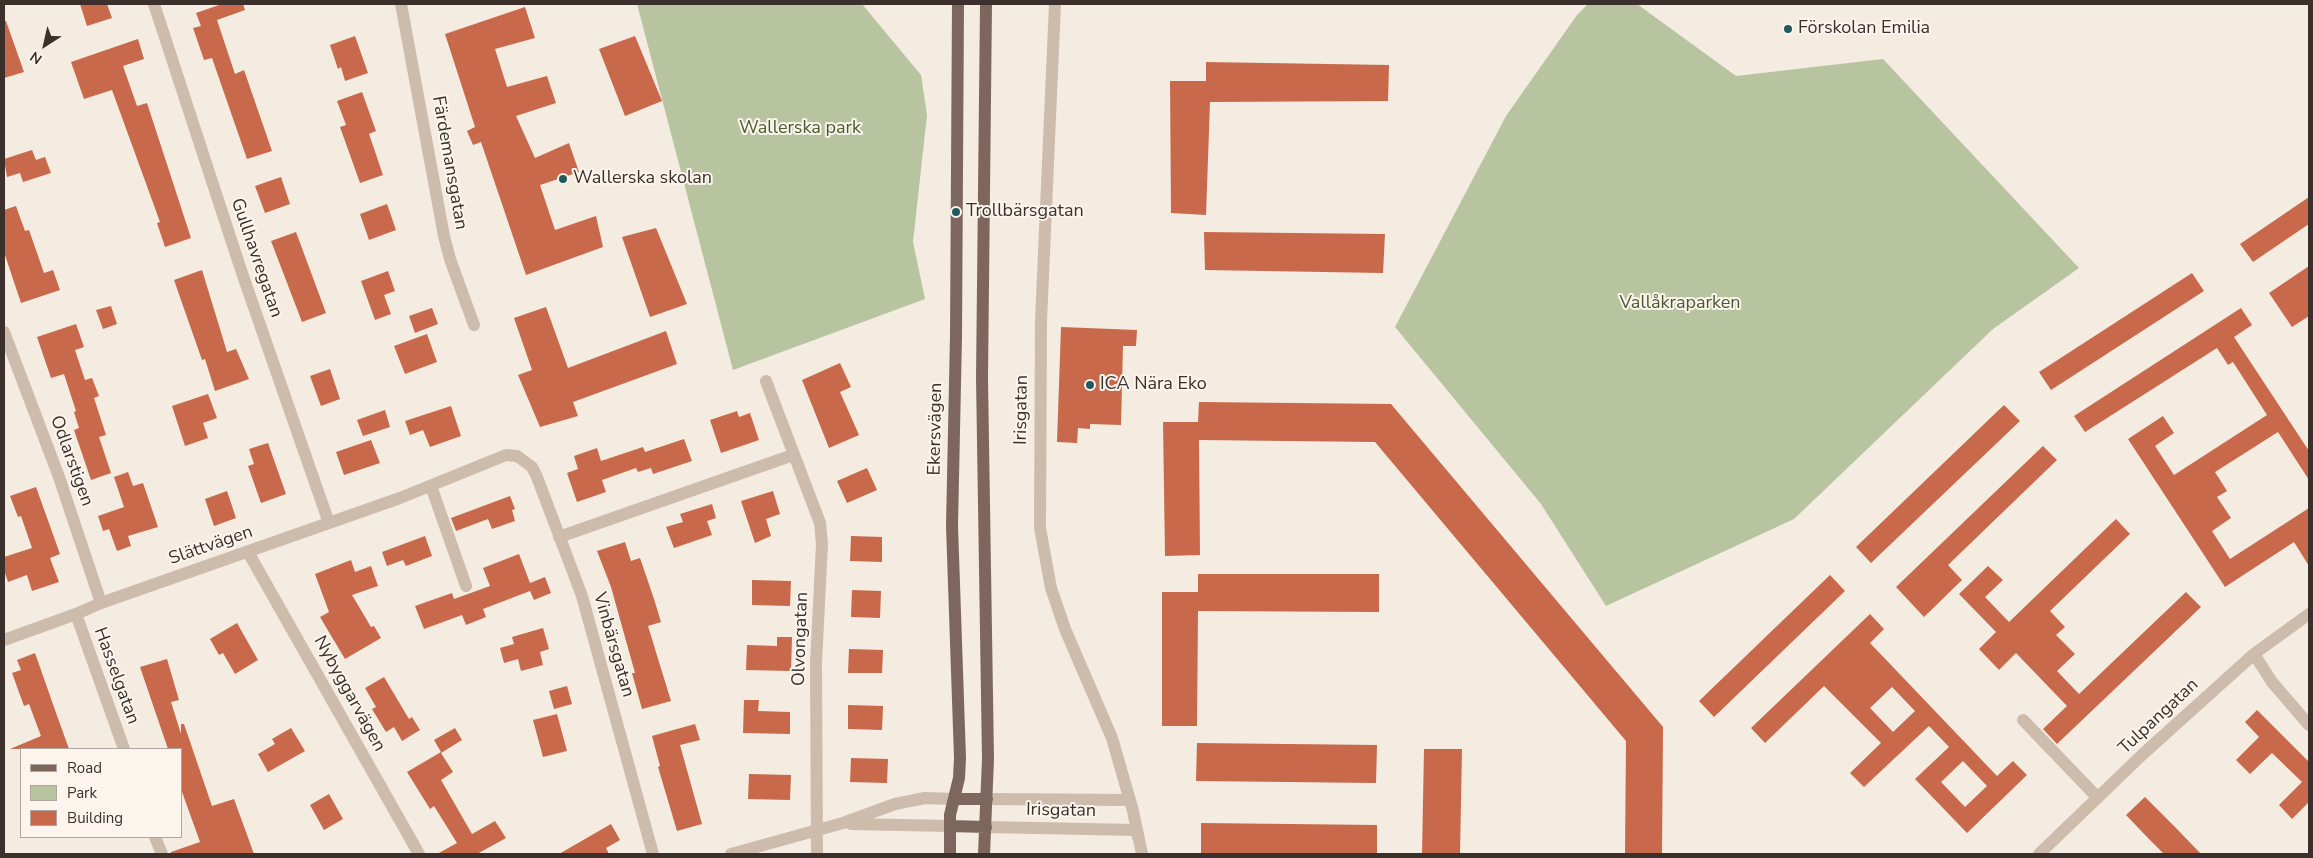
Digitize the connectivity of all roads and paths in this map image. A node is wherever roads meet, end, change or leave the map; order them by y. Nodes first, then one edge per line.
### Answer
1 (154, 4) edge
2 (401, 4) edge
3 (958, 4) edge
4 (986, 4) edge
5 (1055, 4) edge
6 (474, 326) dead end
7 (4, 332) edge
8 (766, 380) dead end
9 (793, 455) junction
10 (518, 456) joint
11 (431, 486) junction
12 (329, 523) junction
13 (559, 537) junction
14 (248, 552) junction
15 (466, 586) dead end
16 (101, 603) junction
17 (76, 614) junction
18 (2309, 614) edge
19 (4, 640) edge
20 (2254, 654) junction
21 (2023, 720) dead end
22 (2309, 725) edge
23 (124, 748) edge
24 (2098, 798) junction
25 (954, 799) junction
26 (987, 799) junction
27 (1132, 806) junction
28 (843, 823) junction
29 (950, 826) junction
30 (986, 827) junction
31 (817, 831) junction
32 (155, 838) edge
33 (162, 854) edge
34 (418, 854) edge
35 (653, 854) edge
36 (731, 854) edge
37 (817, 854) edge
38 (950, 854) edge
39 (984, 854) edge
40 (1142, 854) edge
41 (2039, 854) edge

1 - 12 street, Gullhavregatan
2 - 6 street, Färdemansgatan
3 - 25 main road, Ekersvägen
4 - 26 main road
5 - 27 street, Irisgatan
7 - 16 street, Odlarstigen
8 - 9 street, Olvongatan
9 - 13 street
9 - 31 street, Olvongatan
10 - 11 street, Slättvägen
10 - 13 street, Vinbärsgatan
11 - 12 street, Slättvägen
11 - 15 street
12 - 14 street, Slättvägen
13 - 35 street, Vinbärsgatan
14 - 16 street, Slättvägen
14 - 34 street, Nybyggarvägen
16 - 17 street, Slättvägen
17 - 19 street, Slättvägen
17 - 23 street, Hasselgatan
18 - 20 street, Tulpangatan
20 - 22 street
20 - 24 street, Tulpangatan
21 - 24 street
24 - 41 street, Tulpangatan
25 - 26 main road
25 - 28 street
25 - 29 main road, Ekersvägen
26 - 27 street, Irisgatan
26 - 30 main road
27 - 40 street
28 - 29 street
28 - 31 street
29 - 30 main road
29 - 38 main road, Ekersvägen
30 - 39 main road
30 - 40 street, Irisgatan
31 - 36 street
31 - 37 street, Olvongatan
32 - 33 street

